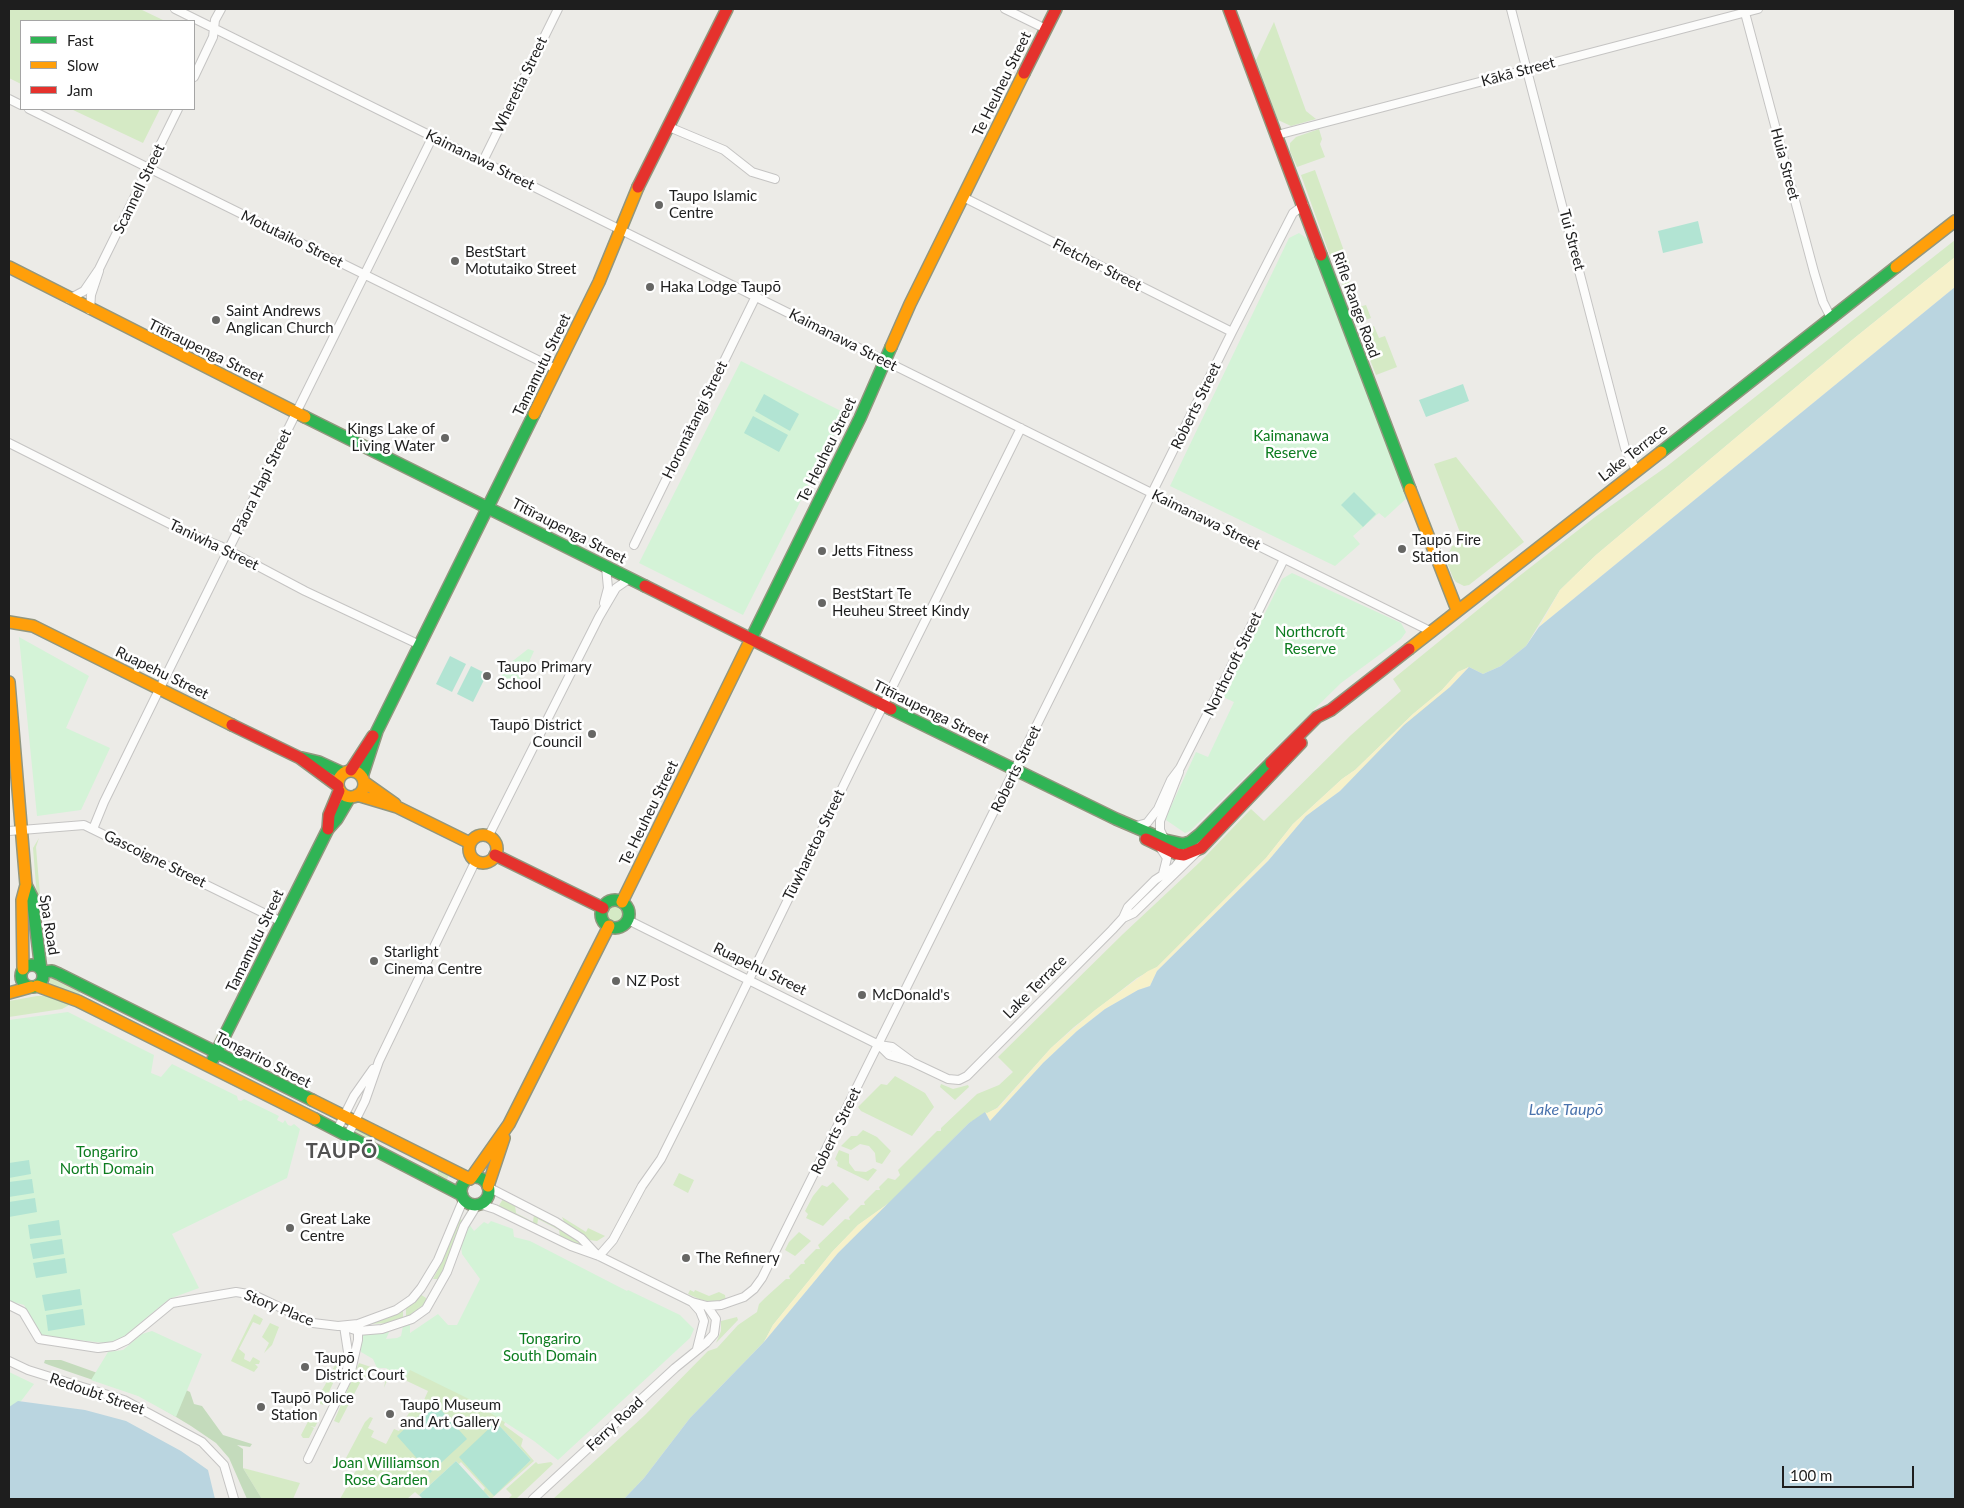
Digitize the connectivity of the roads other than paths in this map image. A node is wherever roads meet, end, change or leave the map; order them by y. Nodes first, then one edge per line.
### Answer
1 (175, 9) edge
2 (221, 9) edge
3 (558, 9) edge
4 (727, 9) edge
5 (1005, 9) edge
6 (1056, 9) edge
7 (1229, 9) edge
8 (1511, 9) edge
9 (1758, 9) edge
10 (1745, 10) edge
11 (214, 28) junction
12 (1046, 29) junction
13 (1527, 69) junction
14 (195, 75) edge
15 (9, 98) edge
16 (20, 104) edge
17 (31, 110) edge
18 (178, 110) edge
19 (669, 127) junction
20 (1277, 135) junction
21 (433, 136) junction
22 (483, 161) junction
23 (149, 169) junction
24 (775, 179) dead end
25 (963, 197) junction
26 (1304, 205) junction
27 (1955, 221) edge
28 (621, 230) junction
29 (9, 267) edge
30 (99, 269) junction
31 (364, 275) junction
32 (756, 296) junction
33 (69, 300) junction
34 (90, 310) junction
35 (1831, 318) junction
36 (1232, 332) junction
37 (885, 360) junction
38 (556, 369) junction
39 (297, 412) junction
40 (1021, 428) junction
41 (9, 443) edge
42 (1636, 470) junction
43 (1153, 494) junction
44 (488, 507) junction
45 (634, 544) dead end
46 (228, 551) junction
47 (1284, 559) junction
48 (606, 567) junction
49 (629, 578) junction
50 (1457, 610) junction
51 (599, 617) junction
52 (9, 622) edge
53 (1430, 631) junction
54 (752, 640) junction
55 (420, 645) junction
56 (9, 683) edge
57 (160, 689) junction
58 (883, 706) junction
59 (1331, 710) junction
60 (377, 731) junction
61 (300, 758) junction
62 (1180, 768) junction
63 (1015, 770) junction
64 (347, 772) junction
65 (363, 780) junction
66 (1247, 787) junction
67 (338, 788) junction
68 (354, 796) junction
69 (397, 807) junction
70 (1116, 819) junction
71 (1136, 826) junction
72 (22, 829) junction
73 (93, 829) junction
74 (328, 829) junction
75 (9, 831) edge
76 (488, 837) junction
77 (470, 843) junction
78 (1162, 843) junction
79 (1201, 848) junction
80 (495, 855) junction
81 (1184, 855) junction
82 (476, 860) junction
83 (1163, 874) junction
84 (26, 884) junction
85 (622, 902) junction
86 (603, 908) junction
87 (1123, 918) junction
88 (628, 920) junction
89 (282, 922) junction
90 (609, 926) junction
91 (23, 970) junction
92 (42, 971) junction
93 (9, 975) edge
94 (749, 980) junction
95 (34, 986) junction
96 (9, 993) edge
97 (879, 1045) junction
98 (216, 1053) junction
99 (379, 1061) junction
100 (209, 1067) junction
101 (967, 1076) joint
102 (344, 1117) junction
103 (355, 1122) junction
104 (509, 1124) junction
105 (337, 1130) junction
106 (348, 1135) junction
107 (471, 1178) junction
108 (488, 1186) junction
109 (463, 1197) junction
110 (478, 1204) junction
111 (599, 1256) junction
112 (692, 1302) junction
113 (9, 1305) edge
114 (707, 1306) junction
115 (344, 1326) junction
116 (358, 1328) junction
117 (696, 1349) junction
118 (9, 1361) edge
119 (342, 1390) junction
120 (308, 1458) dead end
121 (234, 1499) edge
122 (533, 1499) edge

1 - 11 street, Kaimanawa Street
2 - 11 street
3 - 22 street, Wheretia Street
4 - 19 street, Tamamutu Street
5 - 12 street
6 - 12 street, Te Heuheu Street
7 - 20 street, Rifle Range Road
8 - 13 street, Tui Street
9 - 10 street, Kākā Street
10 - 13 street, Kākā Street
10 - 35 street, Huia Street
11 - 14 street
11 - 21 street, Kaimanawa Street
12 - 25 street, Te Heuheu Street
13 - 20 street, Kākā Street
13 - 42 street, Tui Street
15 - 16 street
17 - 23 street, Motutaiko Street
18 - 23 street, Scannell Street
19 - 24 street
19 - 28 street, Tamamutu Street
20 - 26 street, Rifle Range Road
21 - 22 street, Kaimanawa Street
21 - 31 street, Pāora Hapi Street
22 - 28 street, Kaimanawa Street
23 - 30 street, Scannell Street
23 - 31 street, Motutaiko Street
25 - 36 street, Fletcher Street
25 - 37 street, Te Heuheu Street
26 - 36 street, Roberts Street
26 - 50 street, Rifle Range Road
27 - 35 street, Lake Terrace
28 - 32 street, Kaimanawa Street
28 - 38 street, Tamamutu Street
29 - 33 street, Tītīraupenga Street
30 - 33 street, Scannell Street
30 - 34 street, Scannell Street
31 - 38 street, Motutaiko Street
31 - 39 street, Pāora Hapi Street
32 - 37 street, Kaimanawa Street
32 - 45 street, Horomātangi Street
33 - 34 street, Tītīraupenga Street
34 - 39 street, Tītīraupenga Street
35 - 42 street, Lake Terrace
36 - 43 street, Roberts Street
37 - 40 street, Kaimanawa Street
37 - 54 street, Te Heuheu Street
38 - 44 street, Tamamutu Street
39 - 44 street, Tītīraupenga Street
39 - 46 street, Pāora Hapi Street
40 - 43 street, Kaimanawa Street
40 - 58 street, Tūwharetoa Street
41 - 46 street, Taniwha Street
42 - 50 street, Lake Terrace
43 - 47 street, Kaimanawa Street
43 - 63 street, Roberts Street
44 - 48 street, Tītīraupenga Street
44 - 55 street, Tamamutu Street
46 - 55 street, Taniwha Street
46 - 57 street, Pāora Hapi Street
47 - 53 street, Kaimanawa Street
47 - 62 street, Northcroft Street
48 - 49 street, Tītīraupenga Street
48 - 51 street
49 - 51 street
49 - 54 street, Tītīraupenga Street
50 - 53 street, Lake Terrace
51 - 76 street
52 - 57 street, Ruapehu Street
53 - 59 street, Lake Terrace
54 - 58 street, Tītīraupenga Street
54 - 85 street, Te Heuheu Street
55 - 60 street, Tamamutu Street
56 - 72 street, Spa Road
57 - 61 street, Ruapehu Street
57 - 73 street, Pāora Hapi Street
58 - 63 street, Tītīraupenga Street
58 - 94 street, Tūwharetoa Street
59 - 66 street, Lake Terrace
59 - 79 street, Lake Terrace
60 - 64 street, Tamamutu Street
60 - 65 street, Tamamutu Street
61 - 64 street, Ruapehu Street
61 - 67 street, Ruapehu Street
62 - 71 street, Northcroft Street
62 - 78 street, Northcroft Street
63 - 70 street, Tītīraupenga Street
63 - 97 street, Roberts Street
64 - 65 street
64 - 67 street
65 - 68 street
65 - 69 street
66 - 78 street, Lake Terrace
66 - 81 street, Lake Terrace
67 - 68 street
67 - 74 street, Tamamutu Street
68 - 69 street
68 - 74 street, Tamamutu Street
69 - 77 street
70 - 71 street, Tītīraupenga Street
70 - 78 street, Tītīraupenga Street
71 - 78 street, Tītīraupenga Street
72 - 73 street, Gascoigne Street
72 - 75 street, Gascoigne Street
72 - 84 street, Spa Road
73 - 89 street, Gascoigne Street
74 - 89 street, Tamamutu Street
76 - 77 street
76 - 80 street
77 - 82 street
78 - 81 street, Tītīraupenga Street
78 - 83 street
79 - 81 street, Lake Terrace
79 - 87 street, Lake Terrace
80 - 82 street
80 - 86 street
81 - 83 street, Lake Terrace
82 - 99 street
83 - 87 street, Lake Terrace
84 - 91 street, Spa Road
84 - 92 street, Spa Road
85 - 86 street
85 - 88 street
86 - 90 street
87 - 101 street, Lake Terrace
88 - 90 street
88 - 94 street, Ruapehu Street
89 - 98 street, Tamamutu Street
90 - 104 street
91 - 92 street
91 - 93 street
91 - 95 street
92 - 95 street
92 - 98 street, Tongariro Street
94 - 97 street, Ruapehu Street
94 - 111 street, Tūwharetoa Street
95 - 96 street
95 - 100 street, Tongariro Street
97 - 101 street, Ruapehu Street
97 - 114 street, Roberts Street
98 - 100 street, Tamamutu Street
98 - 102 street, Tongariro Street
99 - 102 street
99 - 103 street
100 - 105 street, Tongariro Street
102 - 103 street, Tongariro Street
102 - 105 street
103 - 106 street
103 - 107 street, Tongariro Street
104 - 107 street
104 - 108 street
105 - 106 street, Tongariro Street
106 - 109 street, Tongariro Street
107 - 108 street
107 - 109 street
108 - 110 street
108 - 111 street
109 - 110 street
109 - 116 street, Story Place
110 - 111 street
110 - 116 street, Story Place
111 - 112 street
112 - 114 street
112 - 117 street
113 - 115 street, Story Place
114 - 117 street, Ferry Road
115 - 116 street, Story Place
115 - 119 street
116 - 119 street
117 - 122 street, Ferry Road
118 - 121 street, Redoubt Street
119 - 120 street

